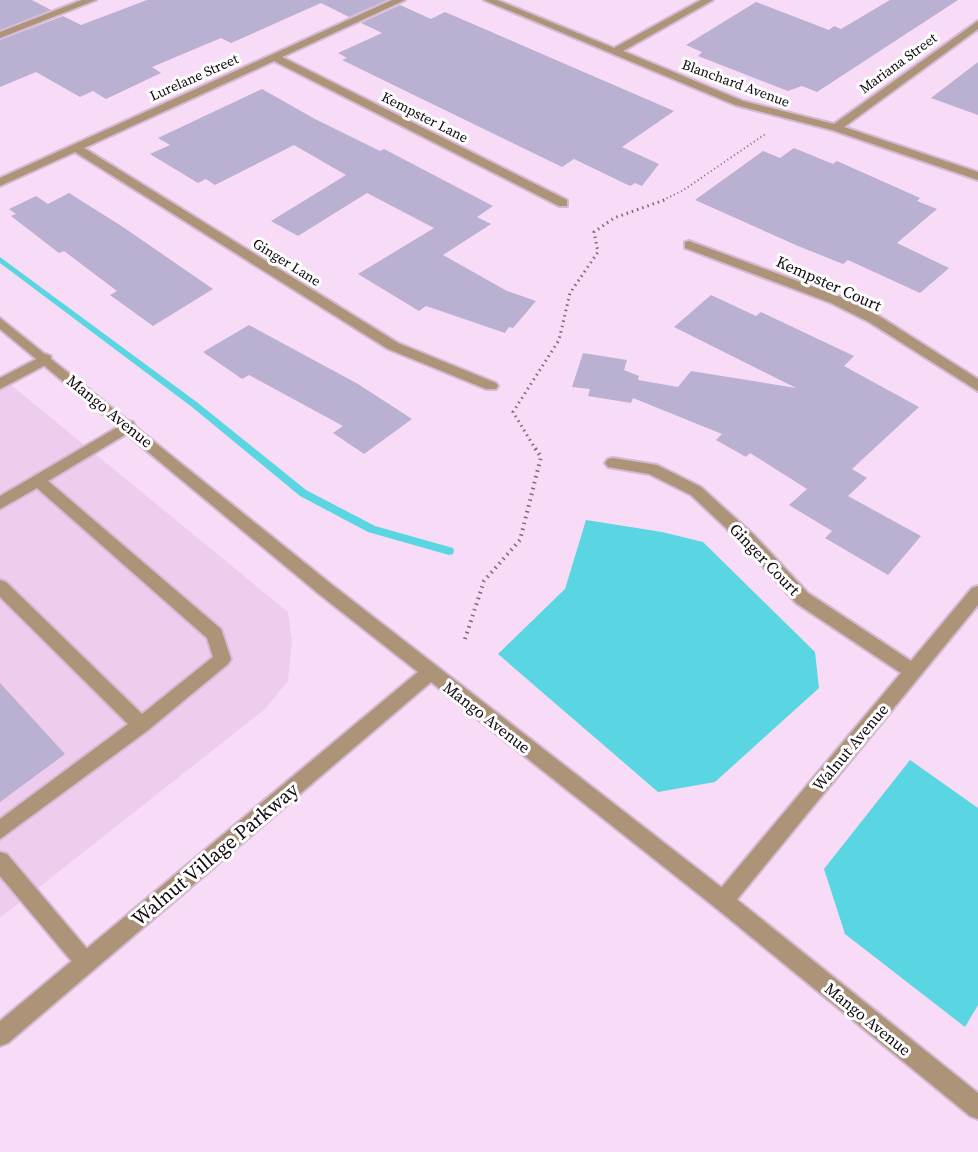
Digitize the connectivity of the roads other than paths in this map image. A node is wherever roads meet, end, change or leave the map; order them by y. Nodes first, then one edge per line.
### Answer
1 (91, 0) edge
2 (400, 0) edge
3 (489, 0) edge
4 (708, 0) edge
5 (978, 24) edge
6 (0, 35) edge
7 (616, 51) junction
8 (274, 57) junction
9 (836, 128) junction
10 (75, 147) junction
11 (978, 176) edge
12 (0, 182) edge
13 (563, 203) dead end
14 (689, 245) dead end
15 (0, 322) edge
16 (46, 360) junction
17 (0, 384) edge
18 (491, 386) dead end
19 (978, 386) edge
20 (128, 426) junction
21 (613, 462) dead end
22 (38, 480) junction
23 (0, 503) edge
24 (0, 587) edge
25 (978, 593) edge
26 (913, 671) junction
27 (430, 672) junction
28 (141, 725) junction
29 (0, 830) edge
30 (0, 861) edge
31 (723, 902) junction
32 (86, 963) junction
33 (0, 1035) edge
34 (978, 1108) edge

1 - 6 street
2 - 8 street, Lurelane Street
3 - 7 street, Blanchard Avenue
4 - 7 street
5 - 9 street, Mariana Street
7 - 9 street, Blanchard Avenue
8 - 10 street, Lurelane Street
8 - 13 street, Kempster Lane
9 - 11 street, Blanchard Avenue
10 - 12 street, Lurelane Street
10 - 18 street, Ginger Lane
14 - 19 street, Kempster Court
15 - 16 street, Mango Avenue
16 - 17 street
16 - 20 street, Mango Avenue
20 - 22 street
20 - 27 street, Mango Avenue
21 - 26 street, Ginger Court
22 - 23 street
22 - 28 street
24 - 28 street
25 - 26 street, Walnut Avenue
26 - 31 street, Walnut Avenue
27 - 31 street, Mango Avenue
27 - 32 street, Walnut Village Parkway
28 - 29 street
30 - 32 street
31 - 34 street, Mango Avenue
32 - 33 street, Walnut Village Parkway

